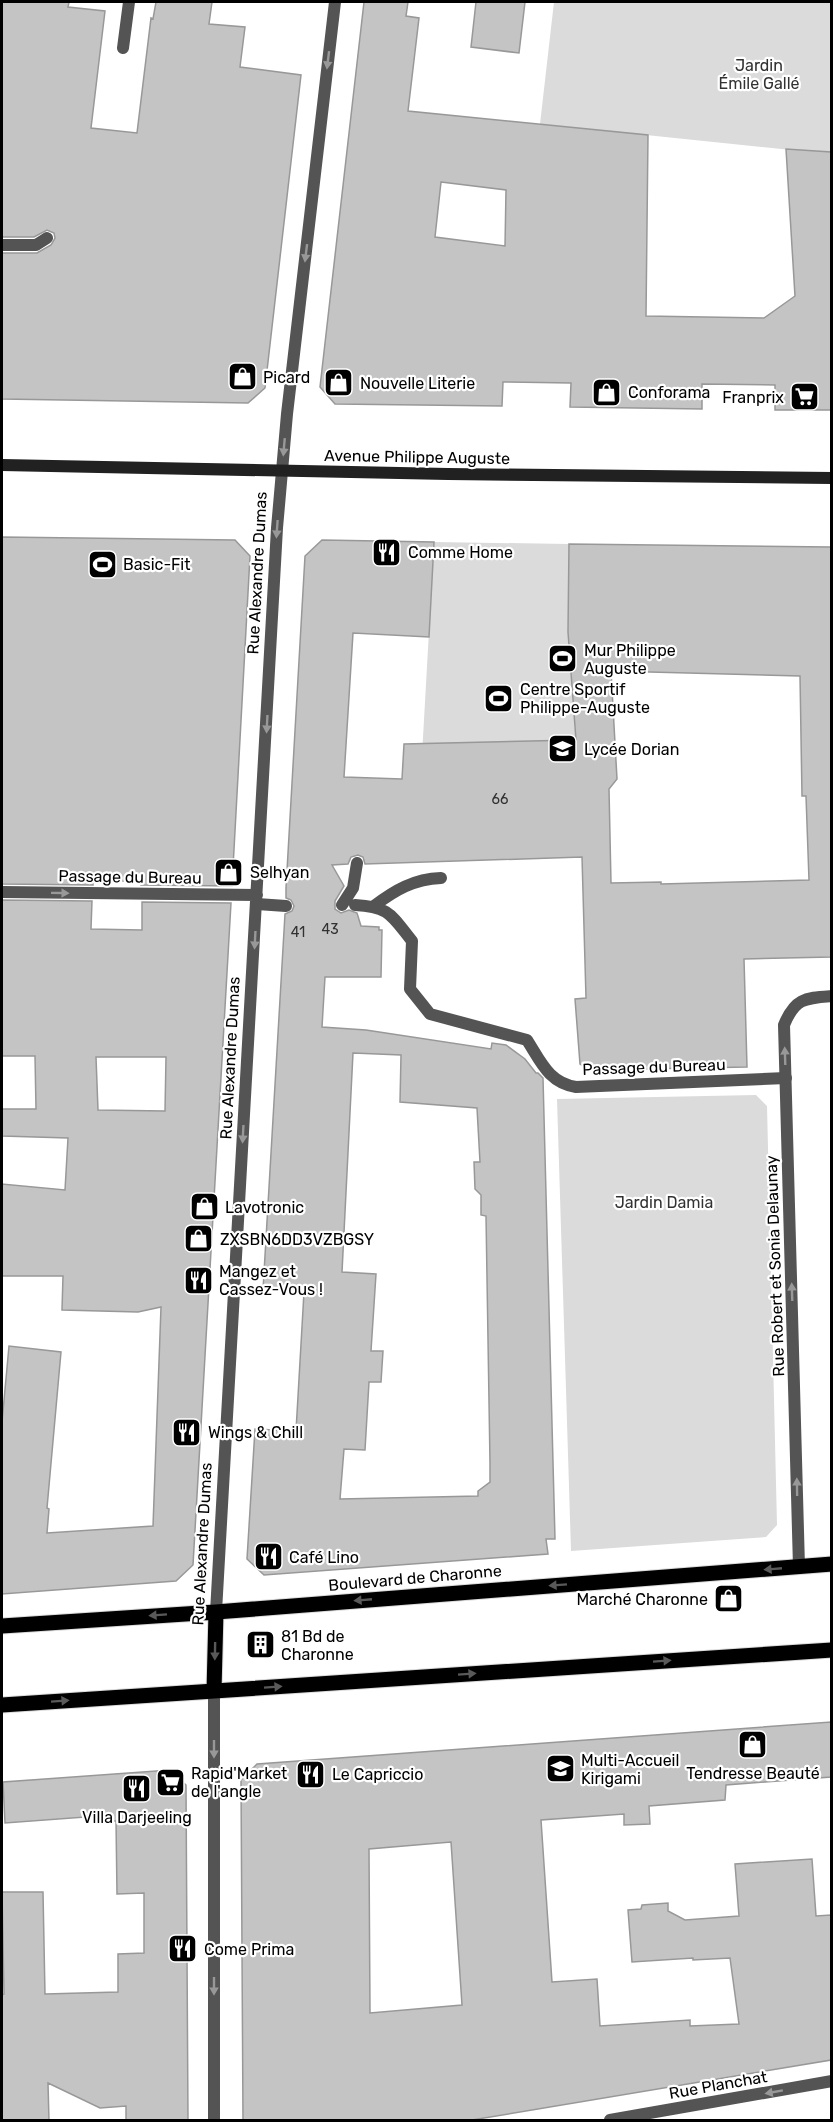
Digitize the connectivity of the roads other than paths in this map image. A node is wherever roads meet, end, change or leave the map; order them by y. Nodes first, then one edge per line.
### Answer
1 (129, 2) edge
2 (335, 2) edge
3 (123, 48) dead end
4 (47, 238) dead end
5 (2, 244) edge
6 (2, 465) edge
7 (282, 471) junction
8 (831, 478) edge
9 (357, 863) dead end
10 (441, 878) dead end
11 (2, 892) edge
12 (257, 900) junction
13 (286, 906) dead end
14 (374, 906) junction
15 (831, 996) edge
16 (786, 1078) junction
17 (831, 1564) edge
18 (799, 1567) junction
19 (216, 1612) junction
20 (2, 1626) edge
21 (831, 1650) edge
22 (214, 1691) junction
23 (2, 1705) edge
24 (831, 2081) edge
25 (214, 2121) edge
26 (610, 2121) edge

1 - 3 street
2 -> 7 street, Rue Alexandre Dumas
4 - 5 street
6 - 7 main road, Avenue Philippe Auguste
7 - 8 main road, Avenue Philippe Auguste
7 -> 12 street, Rue Alexandre Dumas
9 - 14 street
10 - 14 street
11 -> 12 street, Passage du Bureau
12 - 13 street, Passage du Bureau
12 -> 19 street, Rue Alexandre Dumas
14 - 16 street, Passage du Bureau
16 -> 15 street, Rue Robert et Sonia Delaunay
18 -> 16 street, Rue Robert et Sonia Delaunay
17 - 18 main road, Boulevard de Charonne
18 -> 19 main road, Boulevard de Charonne
19 -> 20 main road, Boulevard de Charonne
19 -> 22 main road, Rue Alexandre Dumas
22 -> 21 main road
23 -> 22 main road
22 -> 25 street, Rue Alexandre Dumas
24 -> 26 street, Rue Planchat

